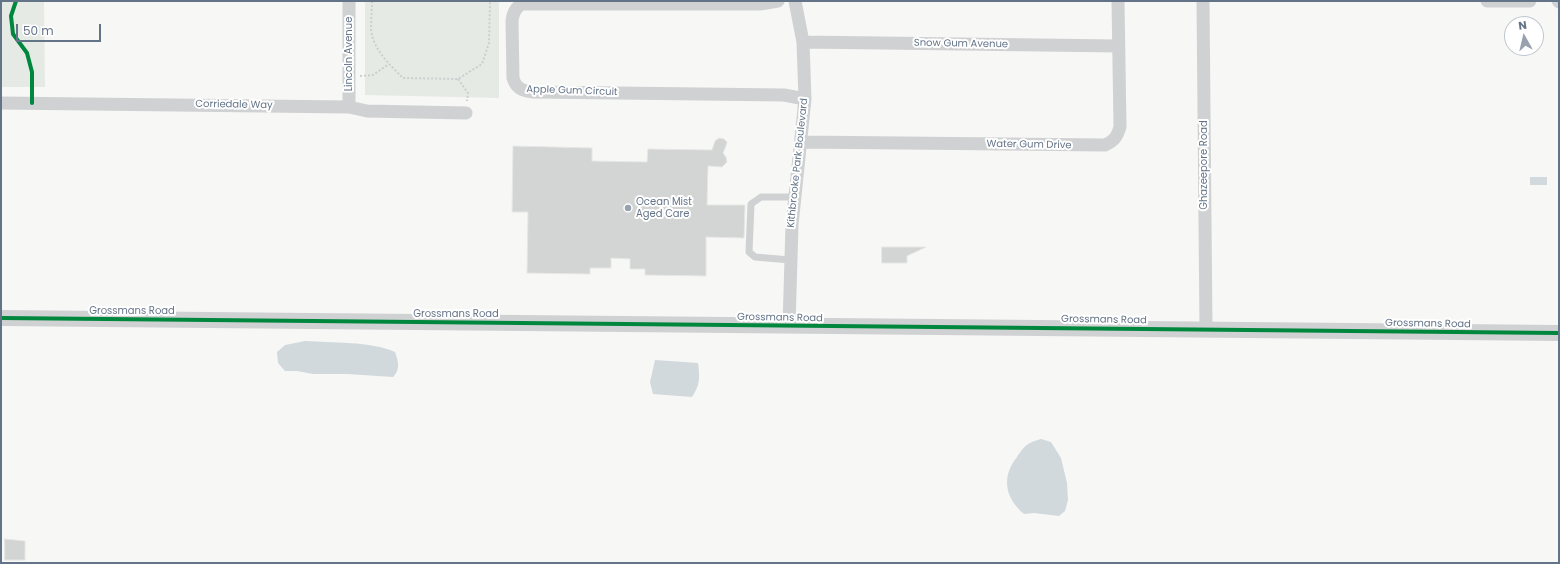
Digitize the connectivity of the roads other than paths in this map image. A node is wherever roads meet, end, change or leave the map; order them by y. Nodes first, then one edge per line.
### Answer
1 (348, 1) edge
2 (778, 1) edge
3 (795, 1) edge
4 (1118, 1) edge
5 (1203, 1) edge
6 (1487, 1) edge
7 (1530, 1) edge
8 (803, 42) junction
9 (1118, 46) junction
10 (805, 99) junction
11 (1, 102) edge
12 (349, 107) junction
13 (466, 113) road end
14 (801, 142) junction
15 (795, 197) junction
16 (790, 260) junction
17 (1, 318) edge
18 (789, 326) junction
19 (1206, 329) junction
20 (1559, 333) edge

1 - 12 street, Lincoln Avenue
2 - 10 street, Apple Gum Circuit
3 - 8 street, Kithbrooke Park Boulevard
4 - 9 street, Water Gum Drive
5 - 19 street, Ghazeepore Road
6 - 7 street
8 - 9 street, Snow Gum Avenue
8 - 10 street, Kithbrooke Park Boulevard
9 - 14 street, Water Gum Drive
10 - 14 street, Kithbrooke Park Boulevard
11 - 12 street, Corriedale Way
12 - 13 street, Corriedale Way
14 - 15 street, Kithbrooke Park Boulevard
15 - 16 street, Kithbrooke Park Boulevard
15 - 16 lane
16 - 18 street, Kithbrooke Park Boulevard
17 - 18 street, Grossmans Road
18 - 19 street, Grossmans Road
19 - 20 street, Grossmans Road

